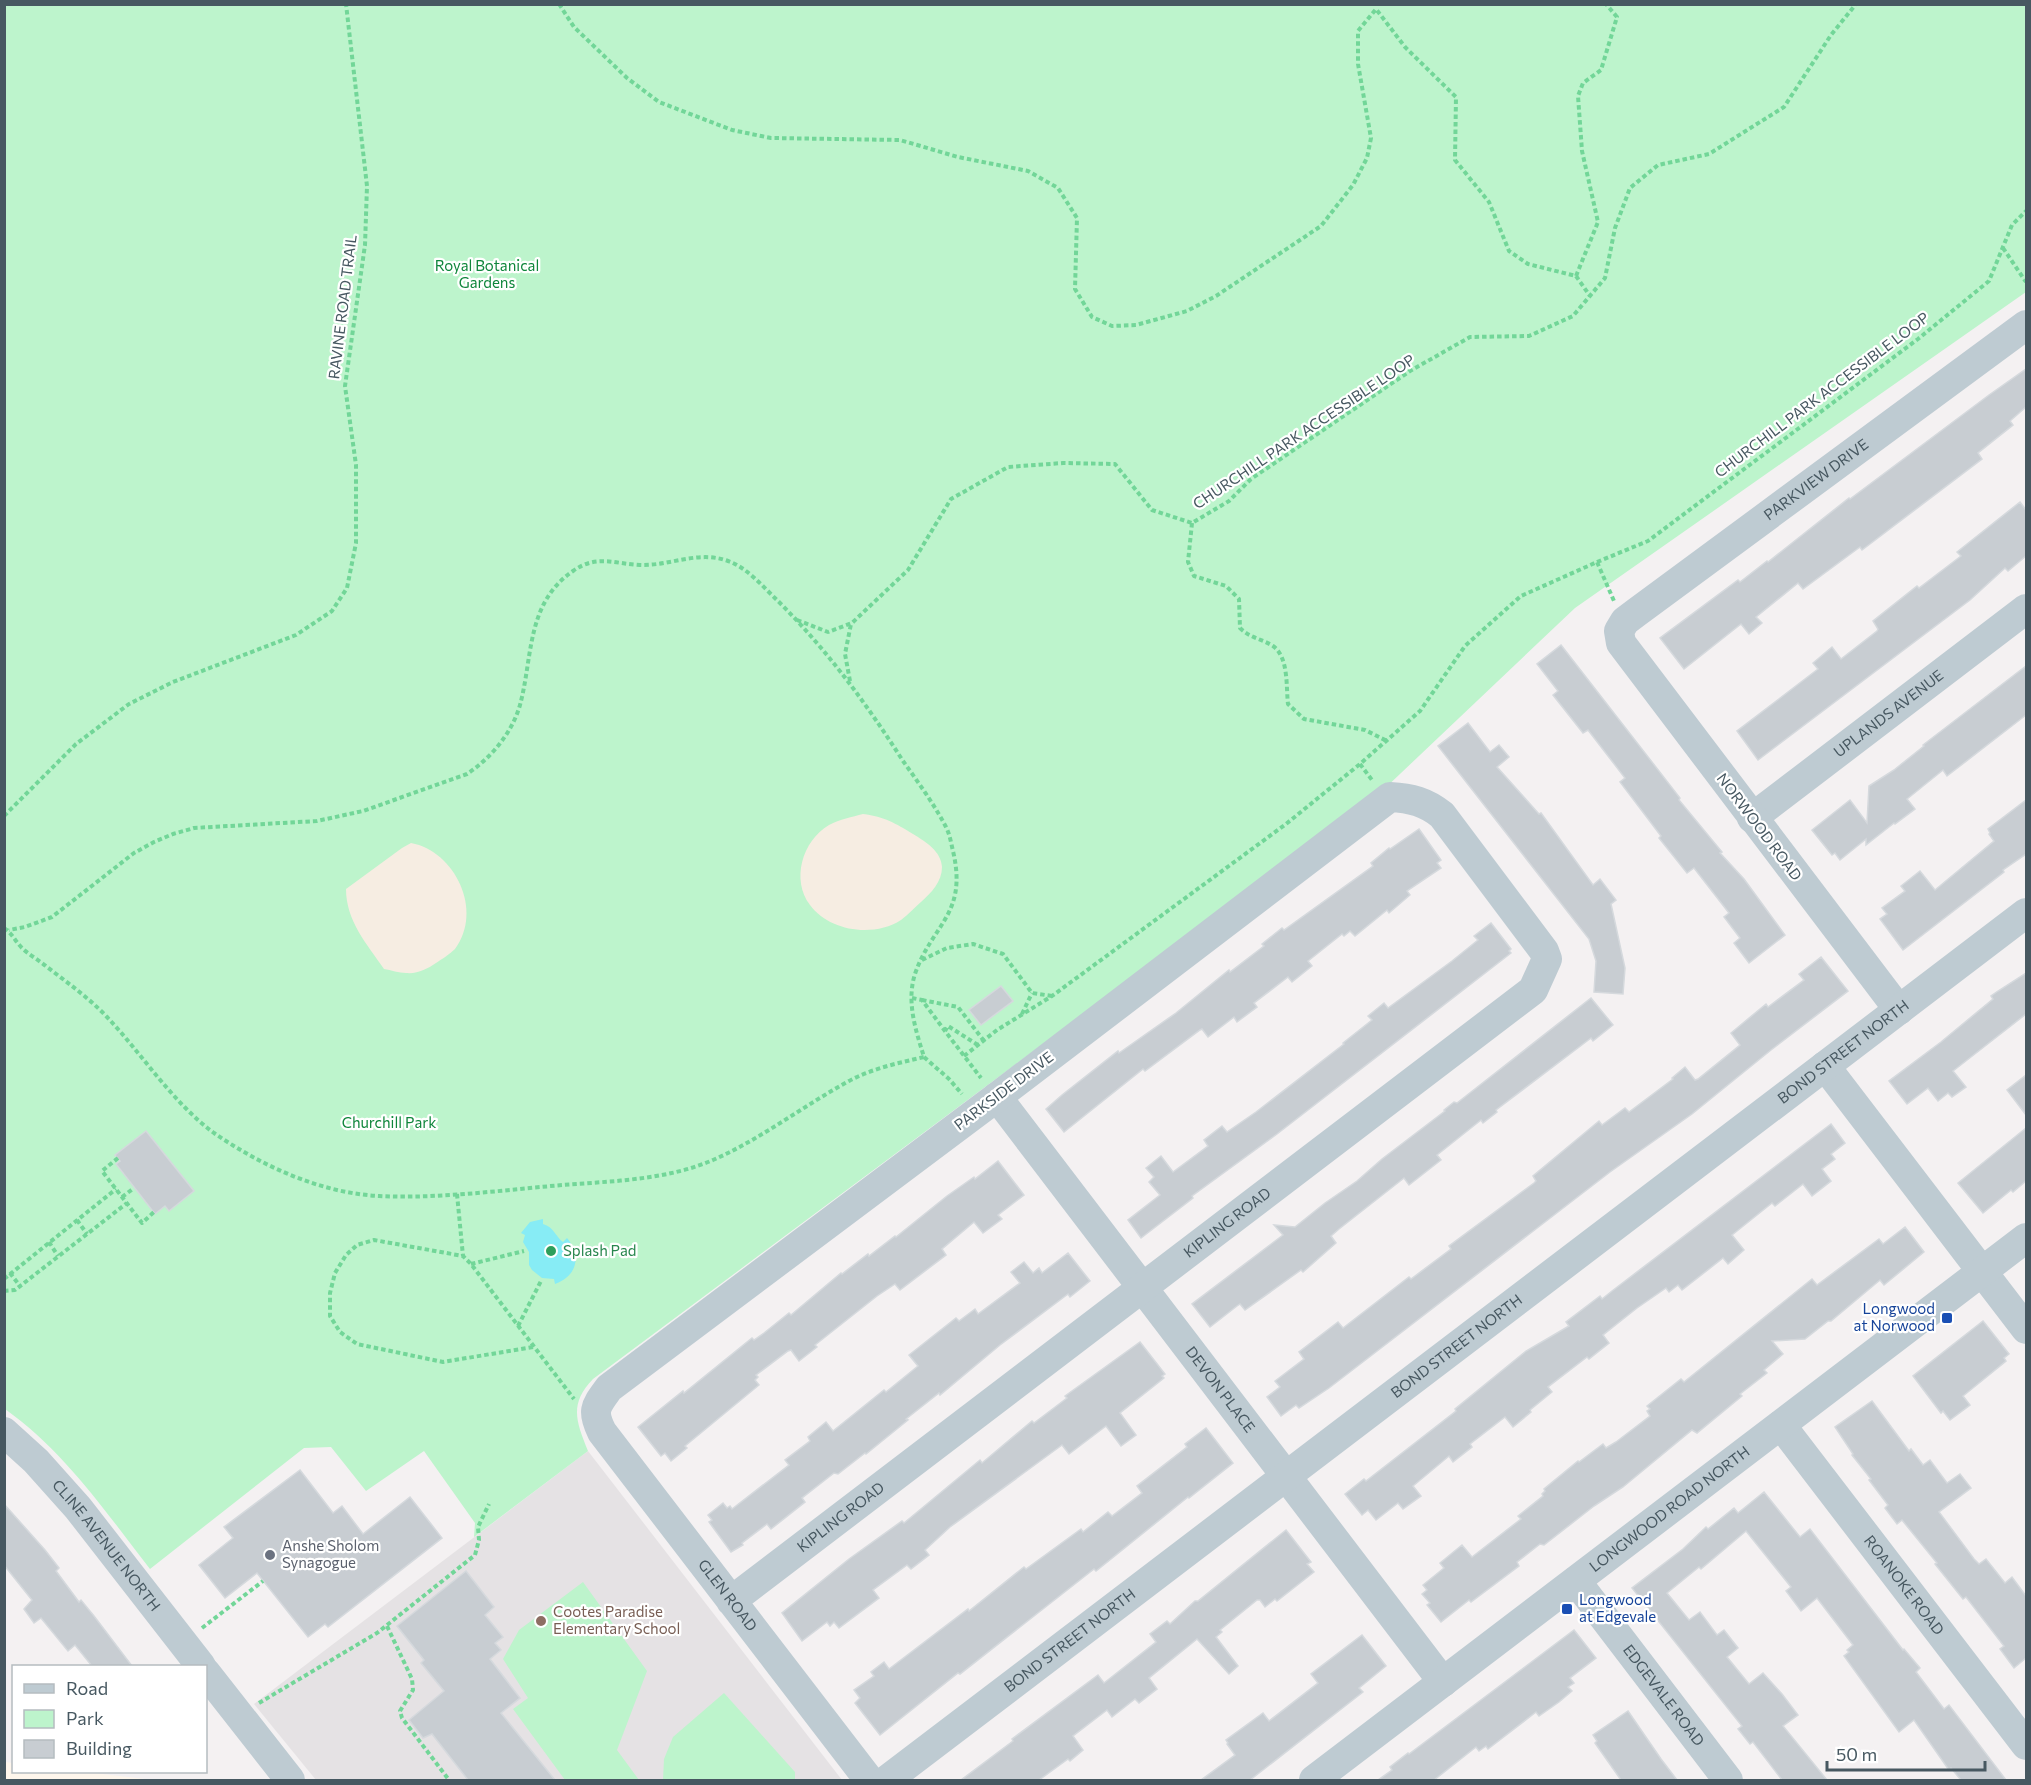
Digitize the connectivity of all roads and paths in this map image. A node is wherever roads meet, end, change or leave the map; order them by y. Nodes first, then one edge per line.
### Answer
1 (346, 4) edge
2 (559, 4) edge
3 (1606, 4) edge
4 (1856, 4) edge
5 (2026, 211) edge
6 (2003, 248) junction
7 (1576, 276) junction
8 (2026, 282) edge
9 (1590, 296) junction
10 (2026, 325) edge
11 (1192, 522) junction
12 (1597, 562) junction
13 (2026, 609) edge
14 (797, 620) junction
15 (852, 623) junction
16 (1622, 633) junction
17 (850, 682) junction
18 (1387, 741) junction
19 (1420, 802) joint
20 (4, 816) edge
21 (1752, 818) junction
22 (2026, 913) edge
23 (7, 929) edge
24 (921, 961) junction
25 (1032, 993) junction
26 (1052, 996) junction
27 (912, 999) junction
28 (922, 1000) junction
29 (1899, 1010) junction
30 (1022, 1014) junction
31 (945, 1031) junction
32 (984, 1041) junction
33 (978, 1045) junction
34 (964, 1056) junction
35 (924, 1057) junction
36 (1825, 1066) junction
37 (986, 1105) junction
38 (117, 1158) dead end
39 (134, 1188) dead end
40 (116, 1189) junction
41 (457, 1194) junction
42 (122, 1197) junction
43 (127, 1203) junction
44 (154, 1212) dead end
45 (77, 1220) junction
46 (87, 1234) junction
47 (2026, 1238) edge
48 (49, 1242) junction
49 (524, 1251) dead end
50 (58, 1256) junction
51 (462, 1256) junction
52 (471, 1264) junction
53 (1982, 1272) junction
54 (10, 1273) junction
55 (4, 1279) edge
56 (541, 1281) dead end
57 (20, 1286) junction
58 (1142, 1288) junction
59 (4, 1291) edge
60 (518, 1326) junction
61 (2026, 1329) edge
62 (533, 1347) junction
63 (596, 1406) junction
64 (1781, 1425) junction
65 (4, 1432) edge
66 (1287, 1476) junction
67 (489, 1504) dead end
68 (263, 1581) dead end
69 (1576, 1581) junction
70 (731, 1601) junction
71 (387, 1626) junction
72 (196, 1633) dead end
73 (200, 1665) edge
74 (207, 1673) edge
75 (1443, 1682) junction
76 (253, 1707) dead end
77 (2026, 1745) edge
78 (290, 1780) edge
79 (449, 1780) edge
80 (869, 1780) edge
81 (887, 1780) edge
82 (1314, 1780) edge
83 (1728, 1780) edge

1 - 20 path, RAVINE ROAD TRAIL
2 - 7 path
3 - 7 path
4 - 9 path, CHURCHILL PARK ACCESSIBLE LOOP
5 - 6 path, CHURCHILL PARK ACCESSIBLE LOOP
6 - 8 path
6 - 12 path, CHURCHILL PARK ACCESSIBLE LOOP
7 - 9 path
9 - 11 path, CHURCHILL PARK ACCESSIBLE LOOP
10 - 16 street, PARKVIEW DRIVE
11 - 15 path, CHURCHILL PARK ACCESSIBLE LOOP
11 - 18 path
12 - 16 path
12 - 18 path, CHURCHILL PARK ACCESSIBLE LOOP
13 - 21 street, UPLANDS AVENUE
14 - 15 path, CHURCHILL PARK ACCESSIBLE LOOP
14 - 17 path
14 - 23 path
15 - 17 path
16 - 21 street, NORWOOD ROAD
17 - 24 path
18 - 26 path, CHURCHILL PARK ACCESSIBLE LOOP
19 - 37 street, PARKSIDE DRIVE
19 - 58 street, KIPLING ROAD
21 - 29 street, NORWOOD ROAD
22 - 29 street, BOND STREET NORTH
23 - 41 path
24 - 25 path
24 - 27 path
25 - 26 path
25 - 30 path
26 - 30 path, CHURCHILL PARK ACCESSIBLE LOOP
27 - 28 path
27 - 35 path
28 - 31 path
28 - 32 path
29 - 36 street, BOND STREET NORTH
30 - 32 path, CHURCHILL PARK ACCESSIBLE LOOP
31 - 33 path
31 - 34 path
32 - 33 path, CHURCHILL PARK ACCESSIBLE LOOP
33 - 34 path, CHURCHILL PARK ACCESSIBLE LOOP
34 - 37 path
35 - 37 path
35 - 41 path
36 - 53 street
36 - 66 street, BOND STREET NORTH
37 - 58 street, DEVON PLACE
37 - 63 street, PARKSIDE DRIVE
38 - 40 path
39 - 42 path
40 - 42 path
40 - 45 path
41 - 51 path
42 - 43 path
43 - 44 path
43 - 46 path
45 - 46 path
45 - 48 path
46 - 50 path
47 - 53 street, LONGWOOD ROAD NORTH
48 - 50 path
48 - 54 path
49 - 52 path
50 - 57 path
51 - 52 path
51 - 62 path
52 - 60 path
53 - 61 street
53 - 64 street, LONGWOOD ROAD NORTH
54 - 55 path
54 - 57 path
56 - 60 path
57 - 59 path
58 - 66 street, DEVON PLACE
58 - 70 street, KIPLING ROAD
60 - 62 path
62 - 63 path
63 - 70 street, GLEN ROAD
64 - 69 street, LONGWOOD ROAD NORTH
64 - 77 street, ROANOKE ROAD
65 - 73 street, CLINE AVENUE NORTH
66 - 75 street, DEVON PLACE
66 - 81 street, BOND STREET NORTH
67 - 71 path
68 - 72 path
69 - 75 street, LONGWOOD ROAD NORTH
69 - 83 street, EDGEVALE ROAD
70 - 80 street, GLEN ROAD
71 - 76 path
71 - 79 path
74 - 78 street
75 - 82 street, LONGWOOD ROAD NORTH

